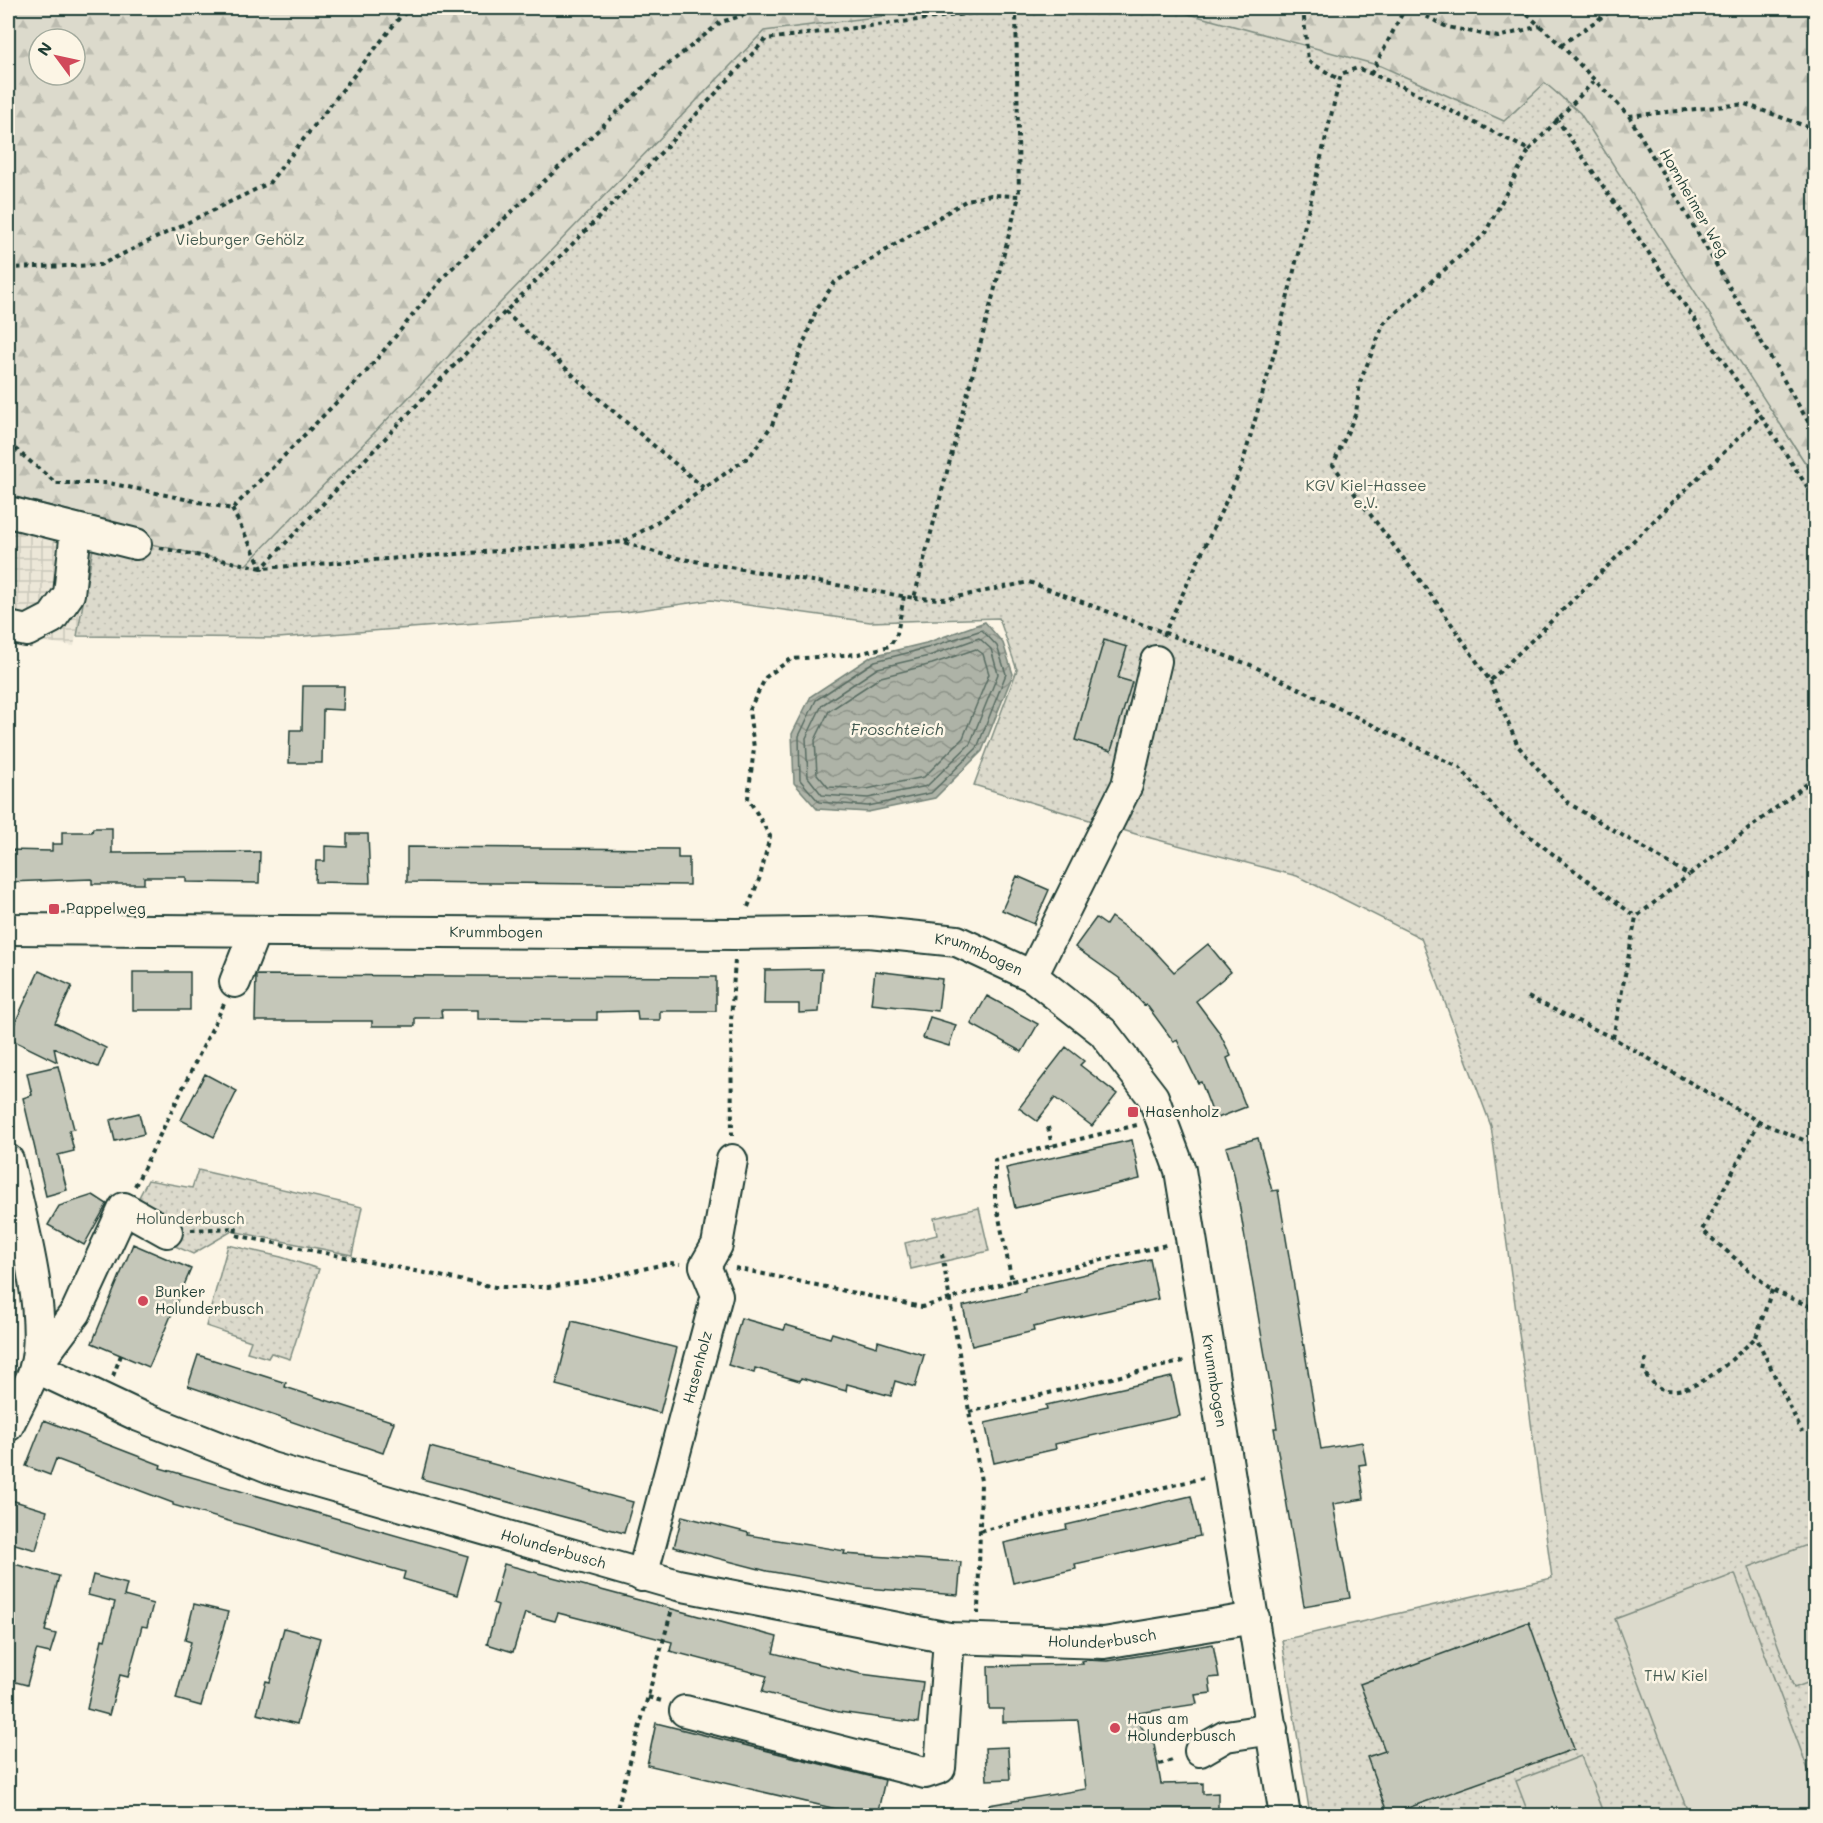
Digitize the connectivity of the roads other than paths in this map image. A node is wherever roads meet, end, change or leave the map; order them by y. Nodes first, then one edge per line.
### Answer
1 (8, 512) edge
2 (76, 530) junction
3 (136, 544) road end
4 (8, 627) edge
5 (1156, 661) road end
6 (255, 931) junction
7 (11, 937) edge
8 (1032, 976) junction
9 (235, 982) road end
10 (8, 1160) edge
11 (732, 1161) road end
12 (167, 1232) road end
13 (35, 1367) junction
14 (8, 1426) edge
15 (642, 1576) junction
16 (1254, 1618) junction
17 (963, 1638) junction
18 (685, 1711) dead end
19 (1272, 1729) junction
20 (1200, 1751) dead end
21 (1285, 1815) edge

1 - 2 street
2 - 3 street
2 - 4 street
5 - 8 street
6 - 7 street, Krummbogen
6 - 8 street, Krummbogen
6 - 9 street
8 - 16 street, Krummbogen
10 - 13 street
11 - 15 street, Hasenholz
12 - 13 street
13 - 14 street
13 - 15 street, Holunderbusch
15 - 17 street, Holunderbusch
16 - 17 street, Holunderbusch
16 - 19 street, Krummbogen
17 - 18 street
19 - 20 street
19 - 21 street, Krummbogen

